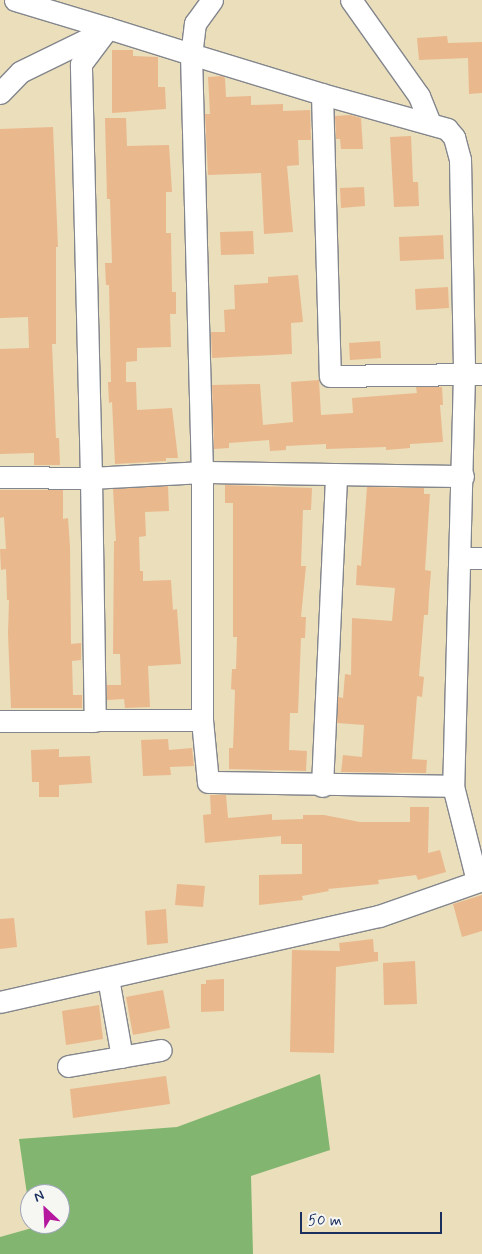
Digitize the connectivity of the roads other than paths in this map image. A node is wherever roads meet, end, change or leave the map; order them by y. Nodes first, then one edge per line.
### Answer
1 (15, 0) edge
2 (212, 0) edge
3 (351, 0) edge
4 (108, 28) junction
5 (191, 54) junction
6 (0, 93) edge
7 (322, 94) junction
8 (430, 123) junction
9 (473, 374) edge
10 (202, 472) junction
11 (336, 474) junction
12 (462, 476) junction
13 (0, 477) edge
14 (90, 478) junction
15 (460, 558) junction
16 (482, 558) edge
17 (202, 720) junction
18 (0, 721) edge
19 (95, 721) junction
20 (322, 786) junction
21 (453, 786) junction
22 (480, 880) edge
23 (108, 978) junction
24 (0, 1002) edge
25 (161, 1050) dead end
26 (122, 1057) junction
27 (68, 1066) dead end

1 - 4 street
2 - 5 street
3 - 8 street
4 - 5 street
4 - 6 street
4 - 14 street
5 - 7 street
5 - 10 street
7 - 8 street
7 - 9 street
8 - 9 street
9 - 12 street
10 - 11 street
10 - 14 street
10 - 17 street
11 - 12 street
11 - 20 street
12 - 15 street
13 - 14 street
14 - 19 street
15 - 16 street
15 - 21 street
17 - 19 street
17 - 20 street
18 - 19 street
20 - 21 street
21 - 22 street
22 - 23 street
23 - 24 street
23 - 26 street
25 - 26 street
26 - 27 street

